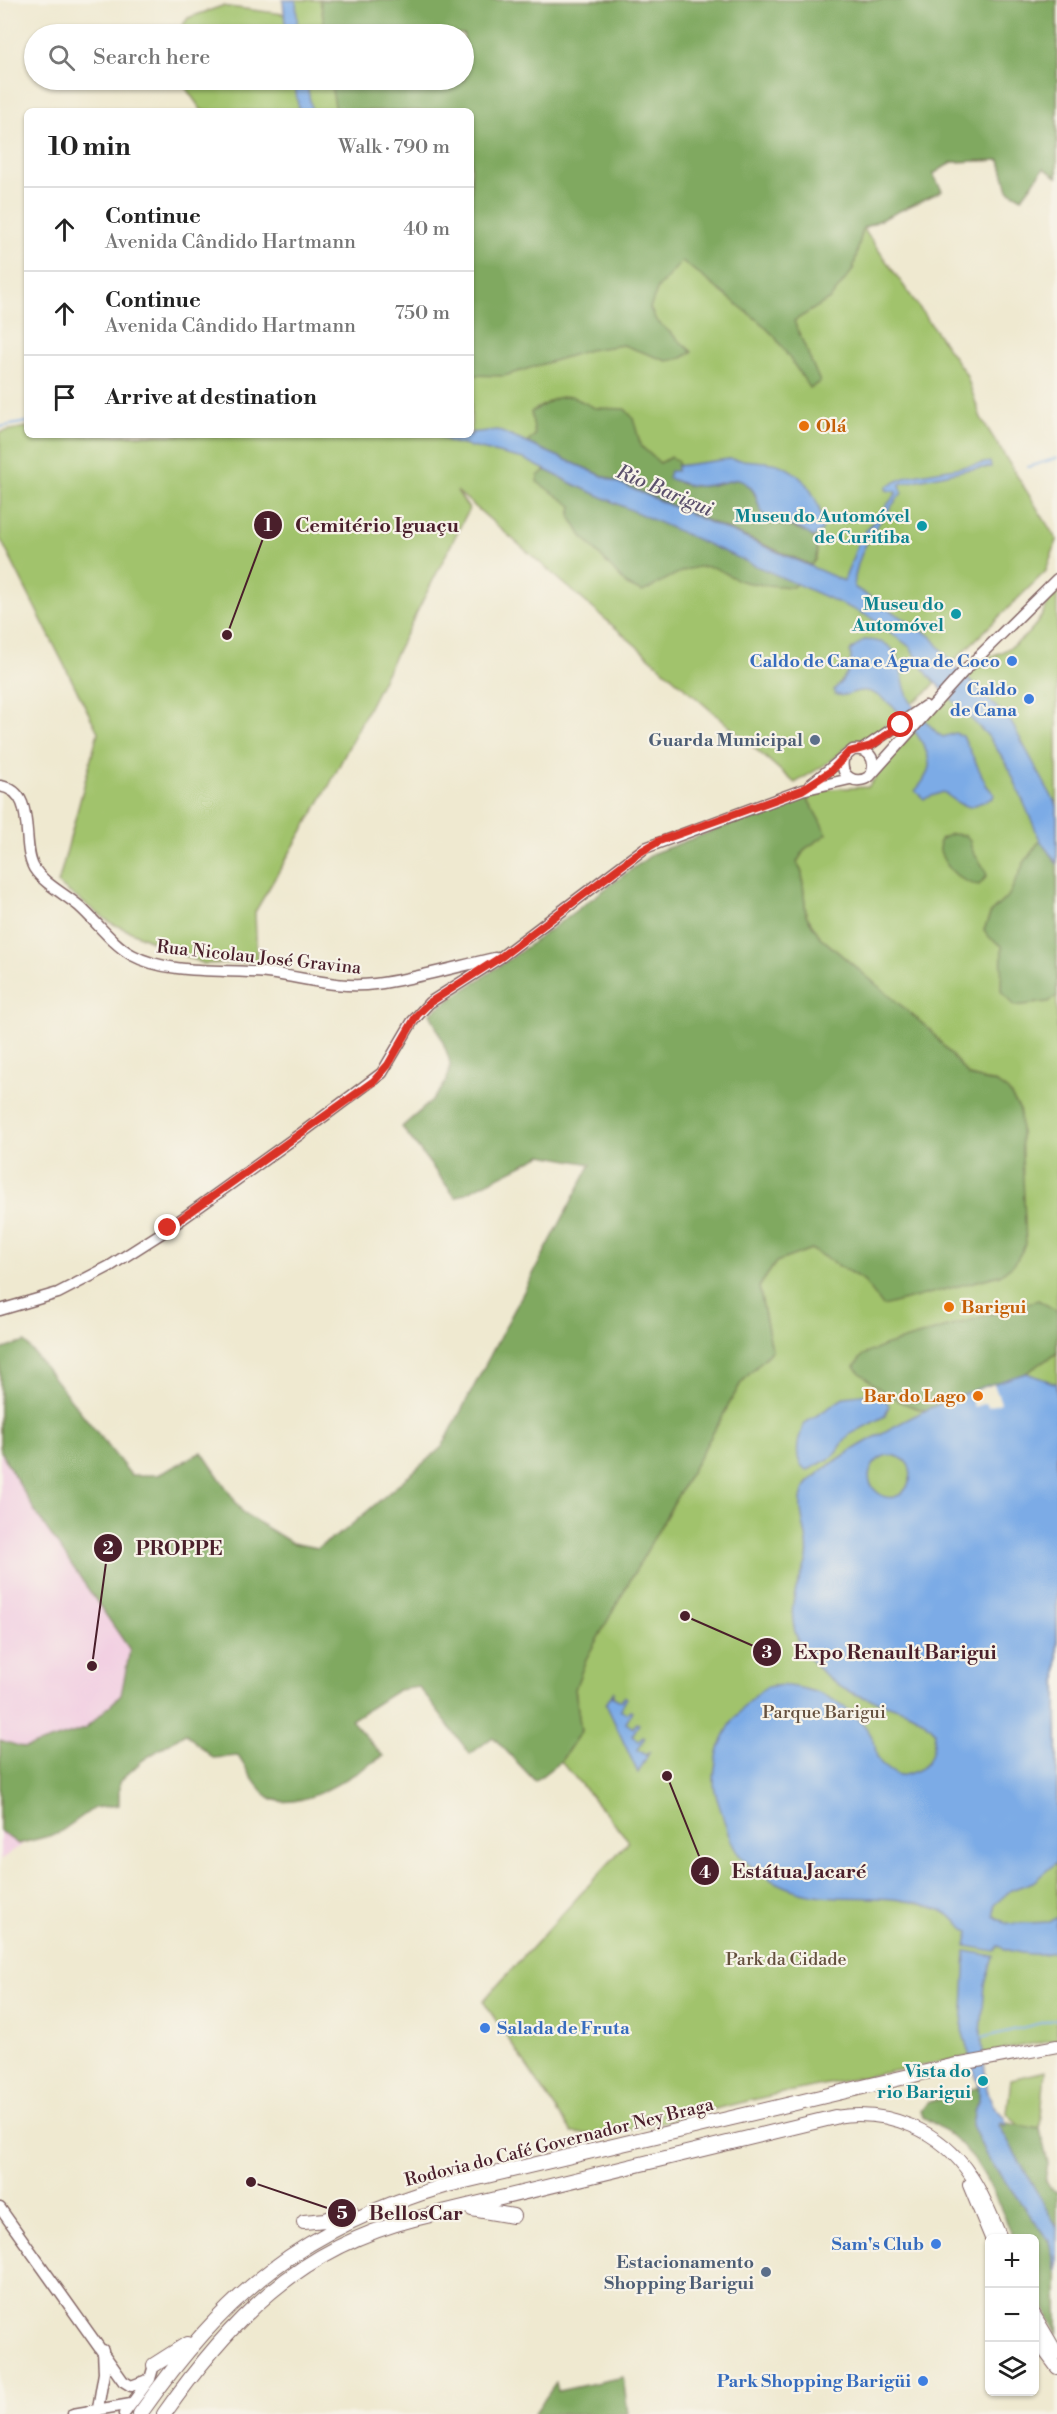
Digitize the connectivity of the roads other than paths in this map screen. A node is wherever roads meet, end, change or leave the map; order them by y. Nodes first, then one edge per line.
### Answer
1 (1057, 579) edge
2 (904, 729) junction
3 (862, 750) junction
4 (843, 760) junction
5 (872, 772) junction
6 (850, 779) junction
7 (0, 786) edge
8 (802, 790) junction
9 (501, 957) junction
10 (0, 1310) edge
11 (1057, 2046) edge
12 (956, 2066) joint
13 (835, 2117) joint
14 (956, 2157) junction
15 (448, 2185) junction
16 (0, 2208) edge
17 (461, 2208) junction
18 (513, 2216) dead end
19 (304, 2222) dead end
20 (989, 2234) edge
21 (999, 2234) edge
22 (1039, 2321) edge
23 (199, 2336) junction
24 (1039, 2342) edge
25 (103, 2349) junction
26 (1057, 2354) edge
27 (1057, 2368) edge
28 (152, 2372) junction
29 (136, 2409) edge
30 (97, 2412) edge
31 (73, 2414) edge
32 (124, 2414) edge
33 (164, 2414) edge

1 - 2 main road
2 - 3 main road
2 - 5 main road
3 - 4 main road
3 - 5 main road
4 - 6 main road
4 - 8 main road
5 - 6 main road
6 - 8 main road
7 - 9 main road, Rua Nicolau José Gravina
8 - 9 main road
9 - 10 main road
11 - 12 main road
12 - 15 highway, Rodovia do Café Governador Ney Braga
13 - 14 main road
13 - 17 highway
14 - 20 main road
14 - 21 main road
15 - 19 highway
15 - 23 highway, Rodovia do Café Governador Ney Braga
16 - 25 main road
17 - 18 highway
17 - 33 highway
22 - 26 main road
23 - 28 highway
23 - 29 highway, Rodovia do Café Governador Ney Braga
24 - 27 main road
25 - 28 main road
25 - 30 main road
28 - 29 main road
29 - 30 main road
29 - 32 main road
30 - 31 main road

